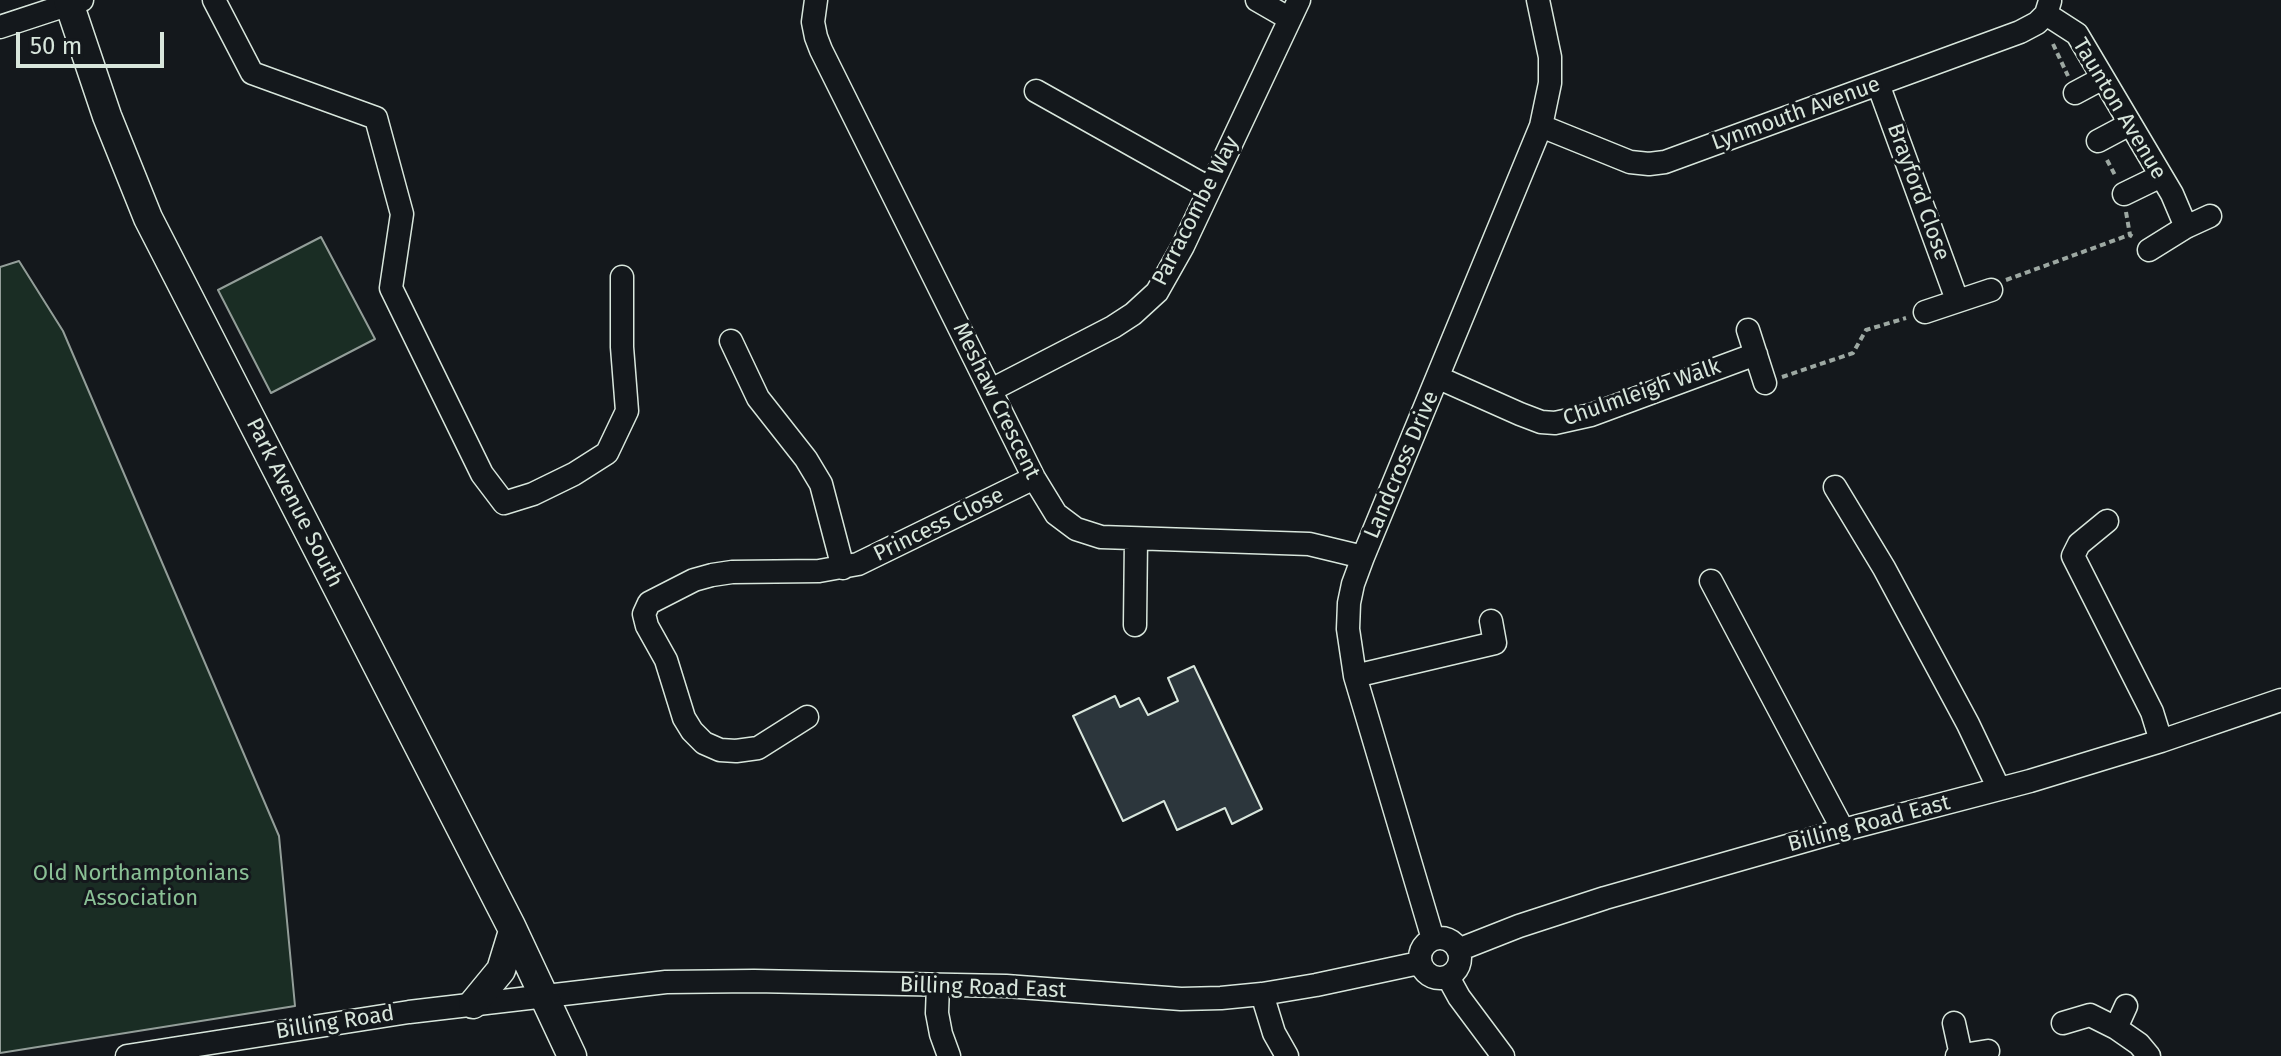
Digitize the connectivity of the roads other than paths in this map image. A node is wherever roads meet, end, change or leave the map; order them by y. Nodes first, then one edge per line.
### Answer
1 (214, 0) edge
2 (816, 0) edge
3 (1257, 0) edge
4 (1538, 0) edge
5 (73, 2) edge
6 (2048, 7) edge
7 (1294, 9) edge
8 (0, 27) edge
9 (2103, 78) junction
10 (1878, 84) junction
11 (1036, 91) dead end
12 (2075, 93) dead end
13 (2130, 124) junction
14 (1541, 126) junction
15 (2098, 141) dead end
16 (2161, 176) junction
17 (1209, 188) junction
18 (2124, 194) dead end
19 (2210, 216) dead end
20 (2186, 227) junction
21 (2149, 250) dead end
22 (622, 277) dead end
23 (1991, 290) road end
24 (1957, 300) junction
25 (1925, 312) road end
26 (1748, 330) dead end
27 (731, 341) dead end
28 (1756, 354) junction
29 (1439, 378) junction
30 (1765, 383) road end
31 (991, 390) junction
32 (1034, 478) junction
33 (1835, 487) dead end
34 (2107, 521) dead end
35 (1136, 539) junction
36 (1363, 557) junction
37 (843, 568) junction
38 (1711, 581) dead end
39 (1135, 625) dead end
40 (1495, 642) dead end
41 (1355, 676) junction
42 (2281, 700) edge
43 (807, 717) dead end
44 (2161, 741) junction
45 (1999, 789) junction
46 (1843, 830) junction
47 (513, 931) junction
48 (1433, 939) junction
49 (1458, 950) junction
50 (1419, 963) junction
51 (1448, 977) junction
52 (938, 985) junction
53 (1262, 994) junction
54 (544, 995) junction
55 (473, 1004) junction
56 (2126, 1006) dead end
57 (1954, 1023) dead end
58 (2063, 1023) dead end
59 (2116, 1028) junction
60 (1988, 1051) dead end
61 (127, 1056) edge
62 (572, 1056) edge
63 (949, 1056) edge
64 (1287, 1056) edge
65 (1503, 1056) edge
66 (1959, 1056) edge
67 (2149, 1056) edge

1 - 22 street
2 - 31 street, Meshaw Crescent
3 - 7 street
4 - 14 street, Landcross Drive
5 - 8 street
5 - 47 main road, Park Avenue South
6 - 9 street, Taunton Avenue
6 - 10 street, Lynmouth Avenue
7 - 17 street, Parracombe Way
9 - 12 street
9 - 13 street, Taunton Avenue
10 - 14 street, Lynmouth Avenue
10 - 24 street, Brayford Close
11 - 17 street
13 - 15 street
13 - 16 street, Taunton Avenue
14 - 29 street, Landcross Drive
16 - 18 street
16 - 20 street, Taunton Avenue
17 - 31 street, Parracombe Way
19 - 20 street
20 - 21 street
23 - 24 street
24 - 25 street
26 - 28 street
27 - 37 street, Princess Close
28 - 29 street, Chulmleigh Walk
28 - 30 street
29 - 36 street, Landcross Drive
31 - 32 street, Meshaw Crescent
32 - 35 street, Meshaw Crescent
32 - 37 street, Princess Close
33 - 45 street
34 - 44 street
35 - 36 street, Meshaw Crescent
35 - 39 street
36 - 41 street, Landcross Drive
37 - 43 street, Princess Close
38 - 46 street
40 - 41 street
41 - 48 street, Landcross Drive
42 - 44 street, Billing Road East
44 - 45 street, Billing Road East
45 - 46 street, Billing Road East
46 - 49 street, Billing Road East
47 - 54 main road, Park Avenue South
47 - 55 main road
48 - 49 street
48 - 50 street
49 - 51 street
50 - 51 street
50 - 53 street, Billing Road East
51 - 65 street
52 - 53 street, Billing Road East
52 - 54 street, Billing Road East
52 - 63 street
53 - 64 street
54 - 55 street, Billing Road
54 - 62 main road, Park Avenue South
55 - 61 street, Billing Road
56 - 59 street
57 - 66 street
58 - 59 street
59 - 67 street
60 - 66 street

